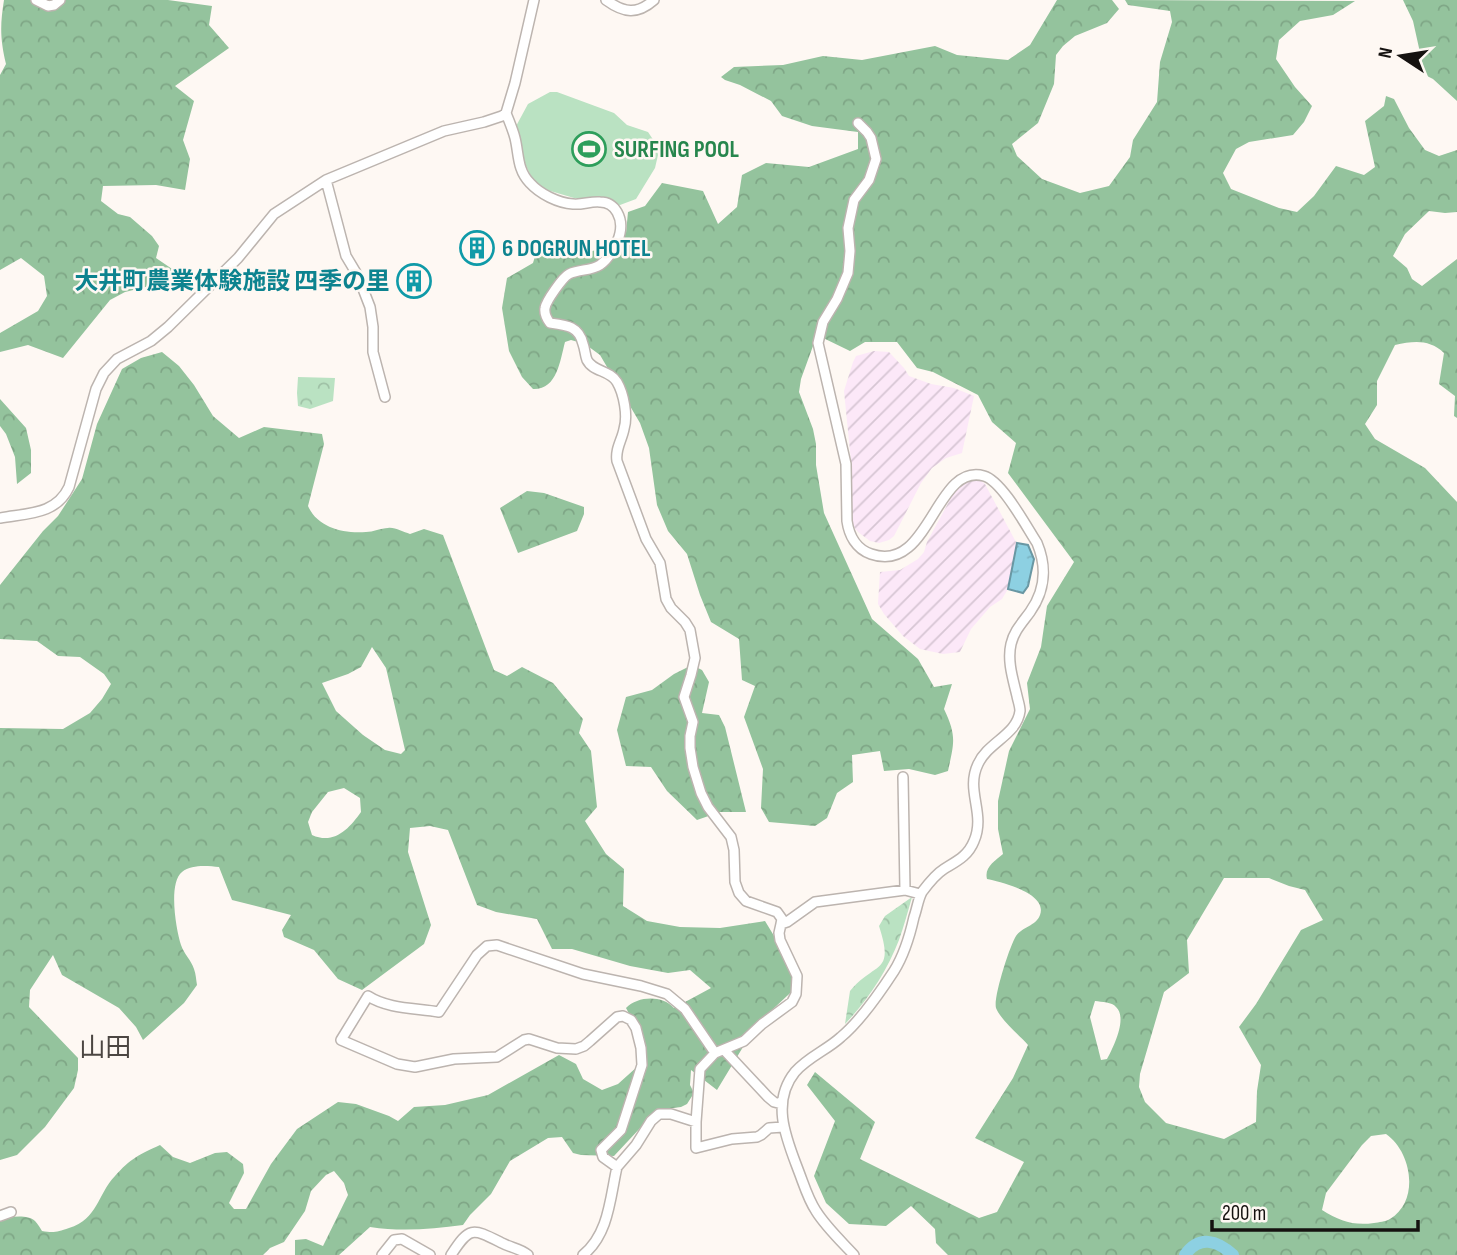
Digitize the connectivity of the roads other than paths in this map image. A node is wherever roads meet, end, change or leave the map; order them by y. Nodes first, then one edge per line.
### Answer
1 (36, 0) edge
2 (60, 0) edge
3 (534, 0) edge
4 (606, 0) edge
5 (654, 0) edge
6 (506, 113) junction
7 (858, 123) dead end
8 (326, 180) junction
9 (385, 397) dead end
10 (0, 519) edge
11 (904, 777) dead end
12 (905, 890) junction
13 (920, 894) junction
14 (781, 924) junction
15 (719, 1051) junction
16 (782, 1104) junction
17 (696, 1122) junction
18 (783, 1127) junction
19 (617, 1167) junction
20 (11, 1212) dead end
21 (0, 1216) edge
22 (382, 1255) edge
23 (430, 1255) edge
24 (451, 1255) edge
25 (528, 1255) edge
26 (583, 1255) edge
27 (854, 1255) edge

1 - 2 street
3 - 6 street
4 - 5 street
6 - 8 street
6 - 14 street
7 - 13 street
8 - 9 street
8 - 10 street
11 - 12 street
12 - 13 street
12 - 14 street
13 - 16 street
14 - 15 street
15 - 16 street
15 - 17 street
15 - 19 street
16 - 18 street
17 - 18 street
17 - 19 street
18 - 27 street
19 - 26 street
20 - 21 street
22 - 23 street
24 - 25 street

